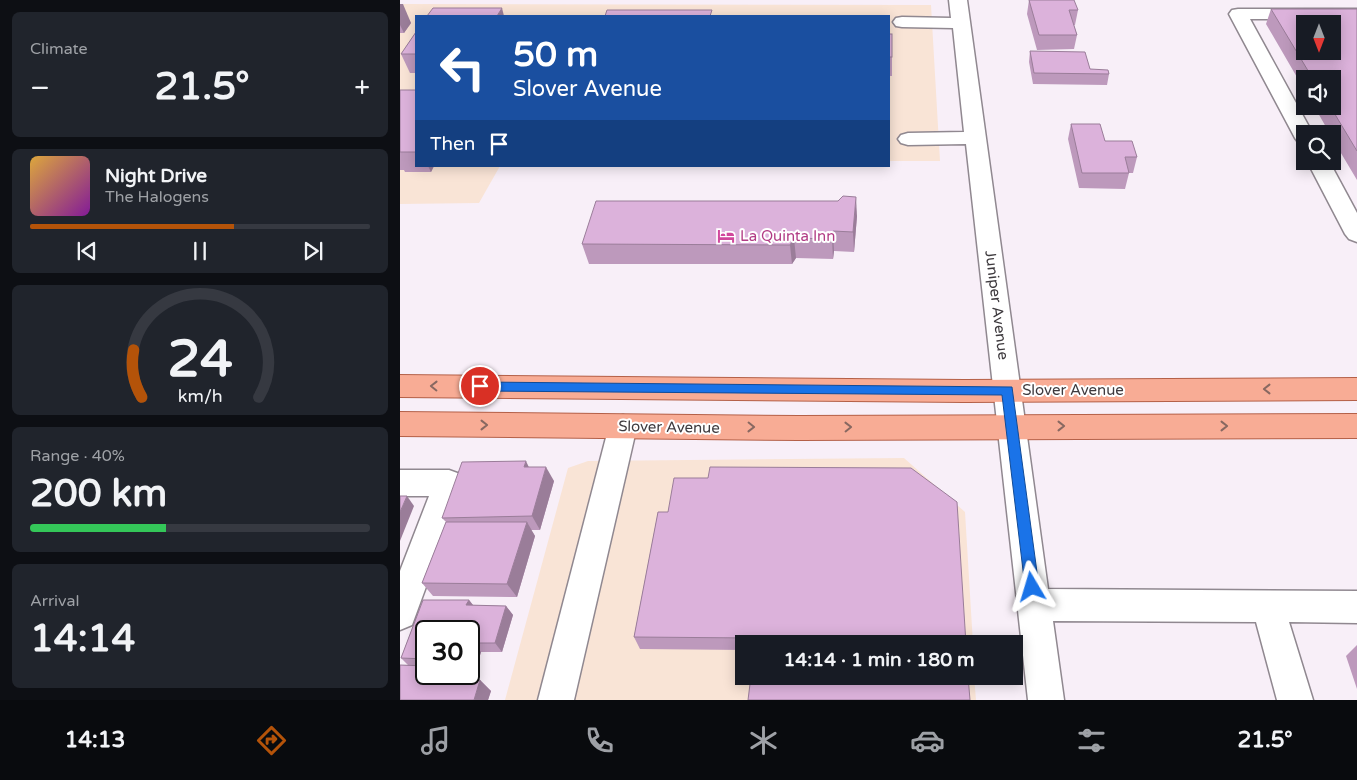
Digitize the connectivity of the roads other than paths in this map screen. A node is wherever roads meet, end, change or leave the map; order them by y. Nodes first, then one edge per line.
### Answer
1 (958, 0) edge
2 (1357, 14) edge
3 (902, 22) dead end
4 (961, 23) junction
5 (1298, 125) edge
6 (976, 138) junction
7 (908, 139) dead end
8 (1323, 170) edge
9 (1357, 234) edge
10 (400, 386) edge
11 (1357, 389) edge
12 (1008, 390) junction
13 (400, 424) edge
14 (623, 426) junction
15 (1012, 426) junction
16 (1357, 426) edge
17 (400, 483) edge
18 (1035, 606) junction
19 (1268, 606) junction
20 (1357, 607) edge
21 (400, 614) edge
22 (556, 700) edge
23 (1046, 700) edge
24 (1295, 700) edge

1 - 4 street, Juniper Avenue
2 - 5 street
3 - 4 street
4 - 6 street, Juniper Avenue
6 - 7 street
6 - 12 street, Juniper Avenue
8 - 9 street
12 -> 10 main road, Slover Avenue
11 -> 12 main road, Slover Avenue
12 - 15 street, Juniper Avenue
13 -> 14 main road, Slover Avenue
14 -> 15 main road, Slover Avenue
14 - 22 street
15 -> 16 main road, Slover Avenue
15 - 18 street, Juniper Avenue
17 - 21 street
18 - 19 street
18 - 23 street, Juniper Avenue
19 - 20 street
19 - 24 street

